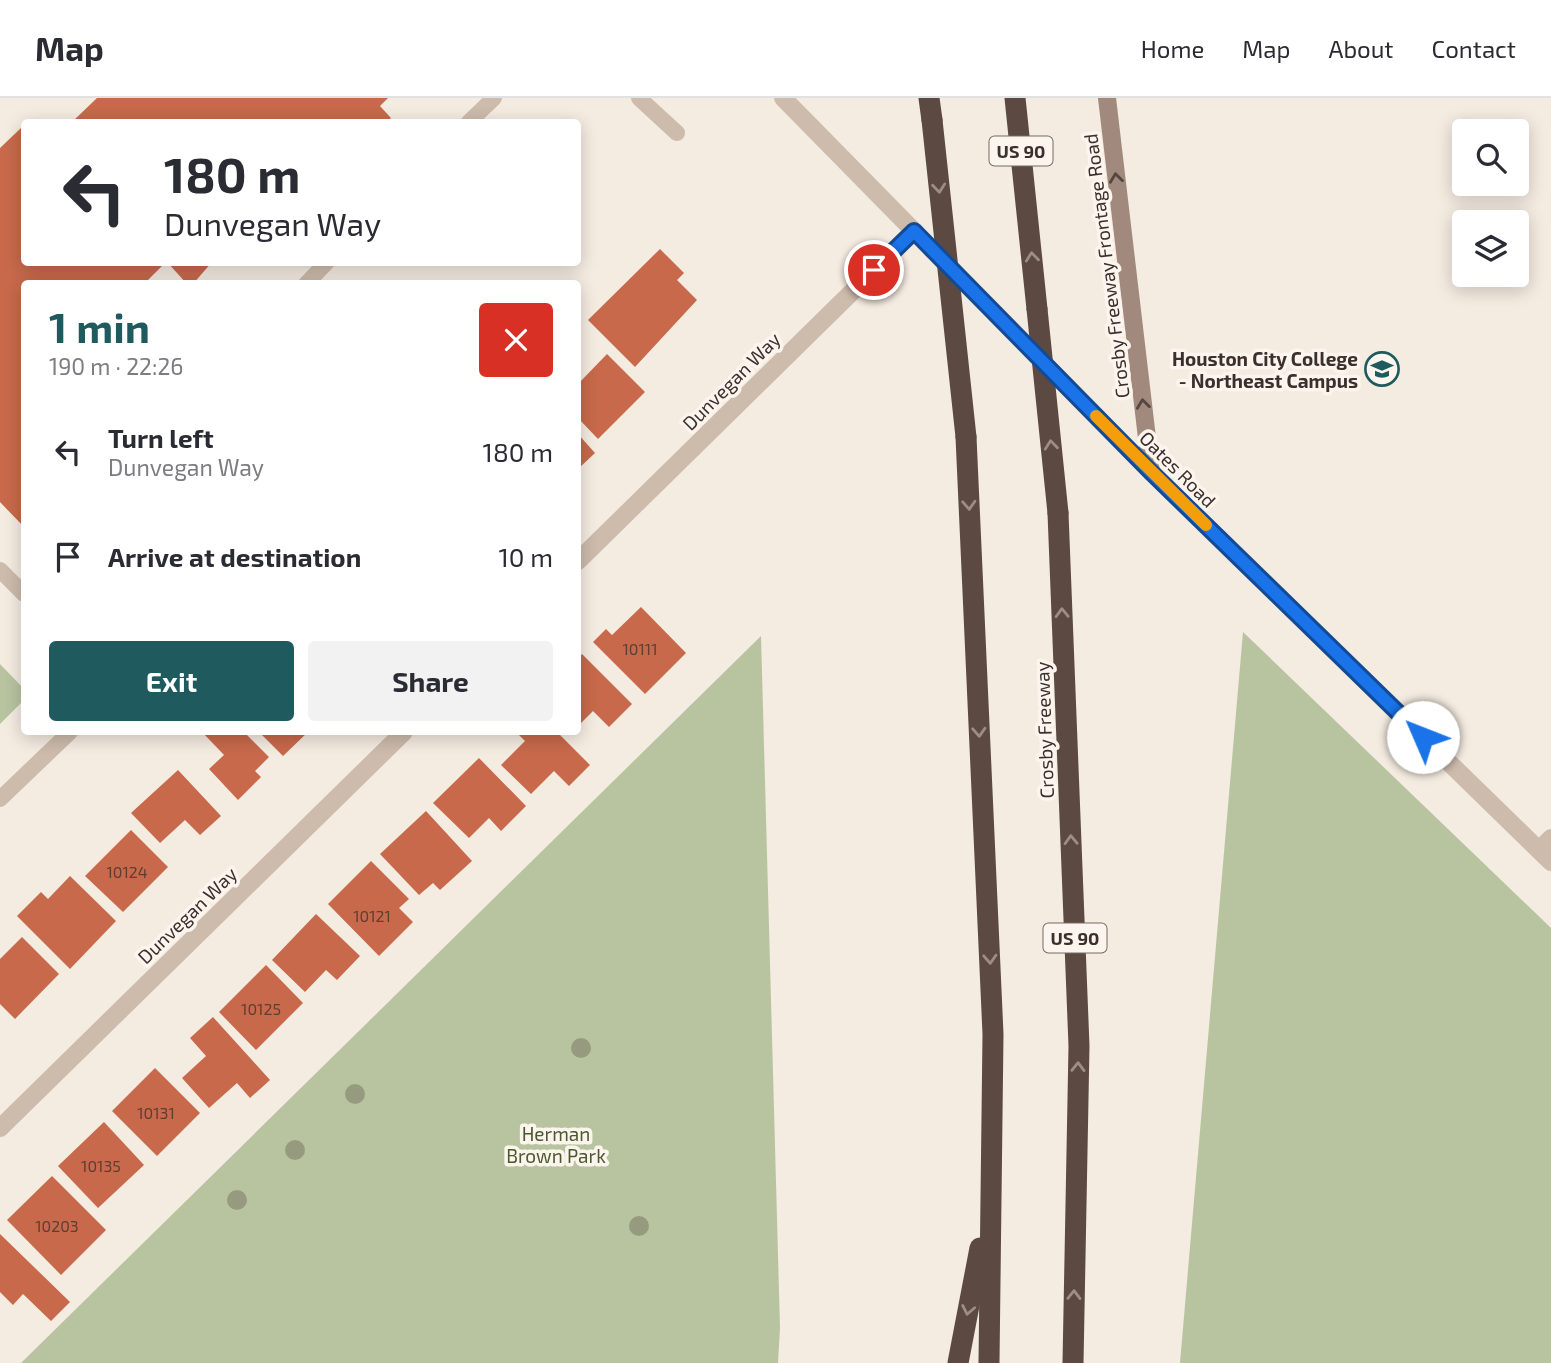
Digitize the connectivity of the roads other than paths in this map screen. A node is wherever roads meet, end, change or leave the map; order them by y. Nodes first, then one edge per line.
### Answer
1 (494, 98) edge
2 (639, 98) edge
3 (783, 98) edge
4 (929, 98) edge
5 (1015, 98) edge
6 (1107, 98) edge
7 (472, 119) edge
8 (677, 134) dead end
9 (914, 231) junction
10 (323, 266) edge
11 (310, 280) edge
12 (1151, 472) junction
13 (581, 558) edge
14 (0, 570) edge
15 (21, 591) edge
16 (67, 735) edge
17 (401, 735) edge
18 (0, 799) edge
19 (1547, 850) edge
20 (0, 1128) edge
21 (991, 1195) junction
22 (958, 1363) edge
23 (989, 1363) edge
24 (1073, 1363) edge

1 - 7 lane
2 - 8 lane
3 - 9 street, Oates Road
4 -> 21 highway, bridge
24 -> 5 highway, Crosby Freeway / US 90, bridge
12 -> 6 main road, Crosby Freeway Frontage Road
9 - 12 street, Oates Road
9 - 13 street, Dunvegan Way
10 - 11 lane
12 - 19 street, Oates Road
14 - 15 lane
16 - 18 lane
17 - 20 street, Dunvegan Way
21 -> 22 highway
21 - 23 highway

